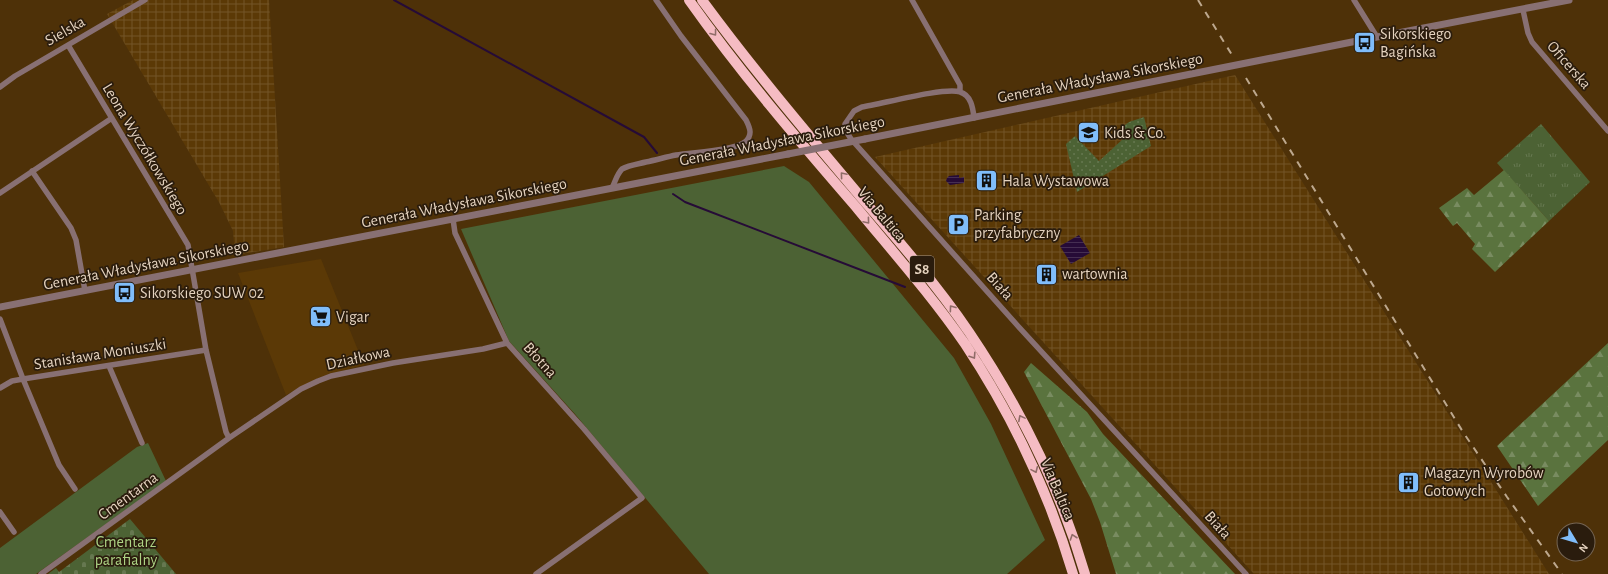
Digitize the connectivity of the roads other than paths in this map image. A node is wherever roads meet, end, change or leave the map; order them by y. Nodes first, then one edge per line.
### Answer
1 (145, 0) edge
2 (656, 0) edge
3 (689, 0) edge
4 (702, 0) edge
5 (912, 0) edge
6 (1354, 0) edge
7 (1569, 0) edge
8 (138, 2) edge
9 (1523, 10) junction
10 (1377, 37) junction
11 (68, 45) junction
12 (0, 87) edge
13 (960, 92) junction
14 (112, 118) junction
15 (974, 118) junction
16 (1608, 131) edge
17 (32, 171) junction
18 (612, 188) junction
19 (0, 193) edge
20 (453, 219) junction
21 (192, 270) junction
22 (85, 291) junction
23 (0, 307) edge
24 (0, 319) edge
25 (507, 343) junction
26 (206, 350) junction
27 (109, 366) junction
28 (23, 379) junction
29 (0, 388) edge
30 (229, 438) junction
31 (142, 442) dead end
32 (75, 489) dead end
33 (0, 512) edge
34 (14, 532) dead end
35 (41, 574) edge
36 (536, 574) edge
37 (1073, 574) edge
38 (1085, 574) edge
39 (1246, 574) edge

1 - 8 street, Sielska
2 - 18 street
3 -> 37 highway, Via Baltica / S8
38 -> 4 highway, Via Baltica / S8
5 - 13 street
6 - 10 street
7 - 9 street, Generała Władysława Sikorskiego
8 - 11 street, Sielska
9 - 10 street, Generała Władysława Sikorskiego
9 - 16 street, Oficerska
10 - 15 street, Generała Władysława Sikorskiego
11 - 12 street, Sielska
11 - 14 street, Leona Wyczółkowskiego
13 - 15 street
13 - 39 street, Biała
14 - 17 street
14 - 21 street, Leona Wyczółkowskiego
15 - 18 street, Generała Władysława Sikorskiego, bridge
17 - 19 street
17 - 22 street
18 - 20 street, Generała Władysława Sikorskiego
20 - 21 street, Generała Władysława Sikorskiego
20 - 25 street, Błotna
21 - 22 street, Generała Władysława Sikorskiego
21 - 26 street, Leona Wyczółkowskiego
22 - 23 street, Generała Władysława Sikorskiego
24 - 28 street
25 - 30 street, Działkowa
25 - 36 street, Błotna
26 - 27 street, Stanisława Moniuszki
26 - 30 street, Leona Wyczółkowskiego
27 - 28 street, Stanisława Moniuszki
27 - 31 street
28 - 29 street, Stanisława Moniuszki
28 - 32 street
30 - 35 street, Cmentarna
33 - 34 street

